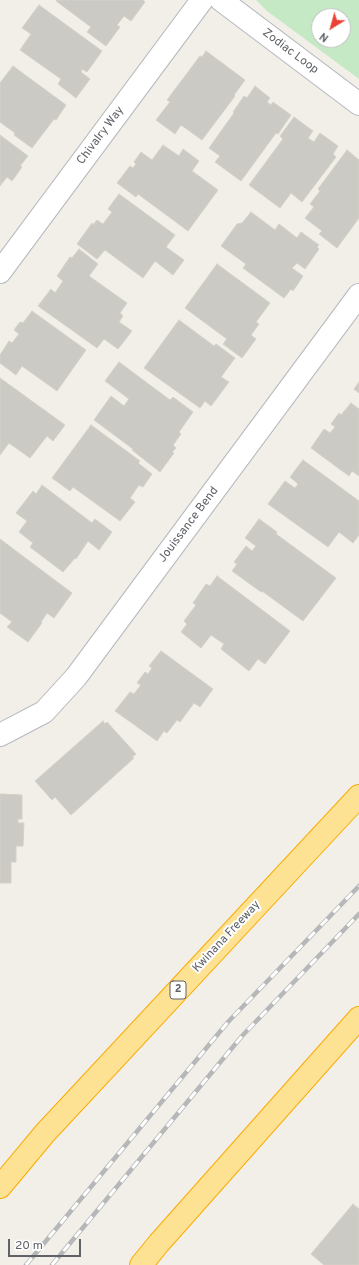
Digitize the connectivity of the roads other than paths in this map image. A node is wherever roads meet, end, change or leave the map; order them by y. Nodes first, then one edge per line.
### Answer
1 (202, 0) edge
2 (221, 0) edge
3 (359, 104) edge
4 (0, 272) edge
5 (359, 295) edge
6 (0, 736) edge
7 (359, 796) edge
8 (359, 1018) edge
9 (0, 1187) edge
10 (141, 1265) edge

1 - 4 street, Chivalry Way
2 - 3 street, Zodiac Loop
5 - 6 street, Jouissance Bend
7 - 9 highway, Kwinana Freeway / 2
8 - 10 highway

